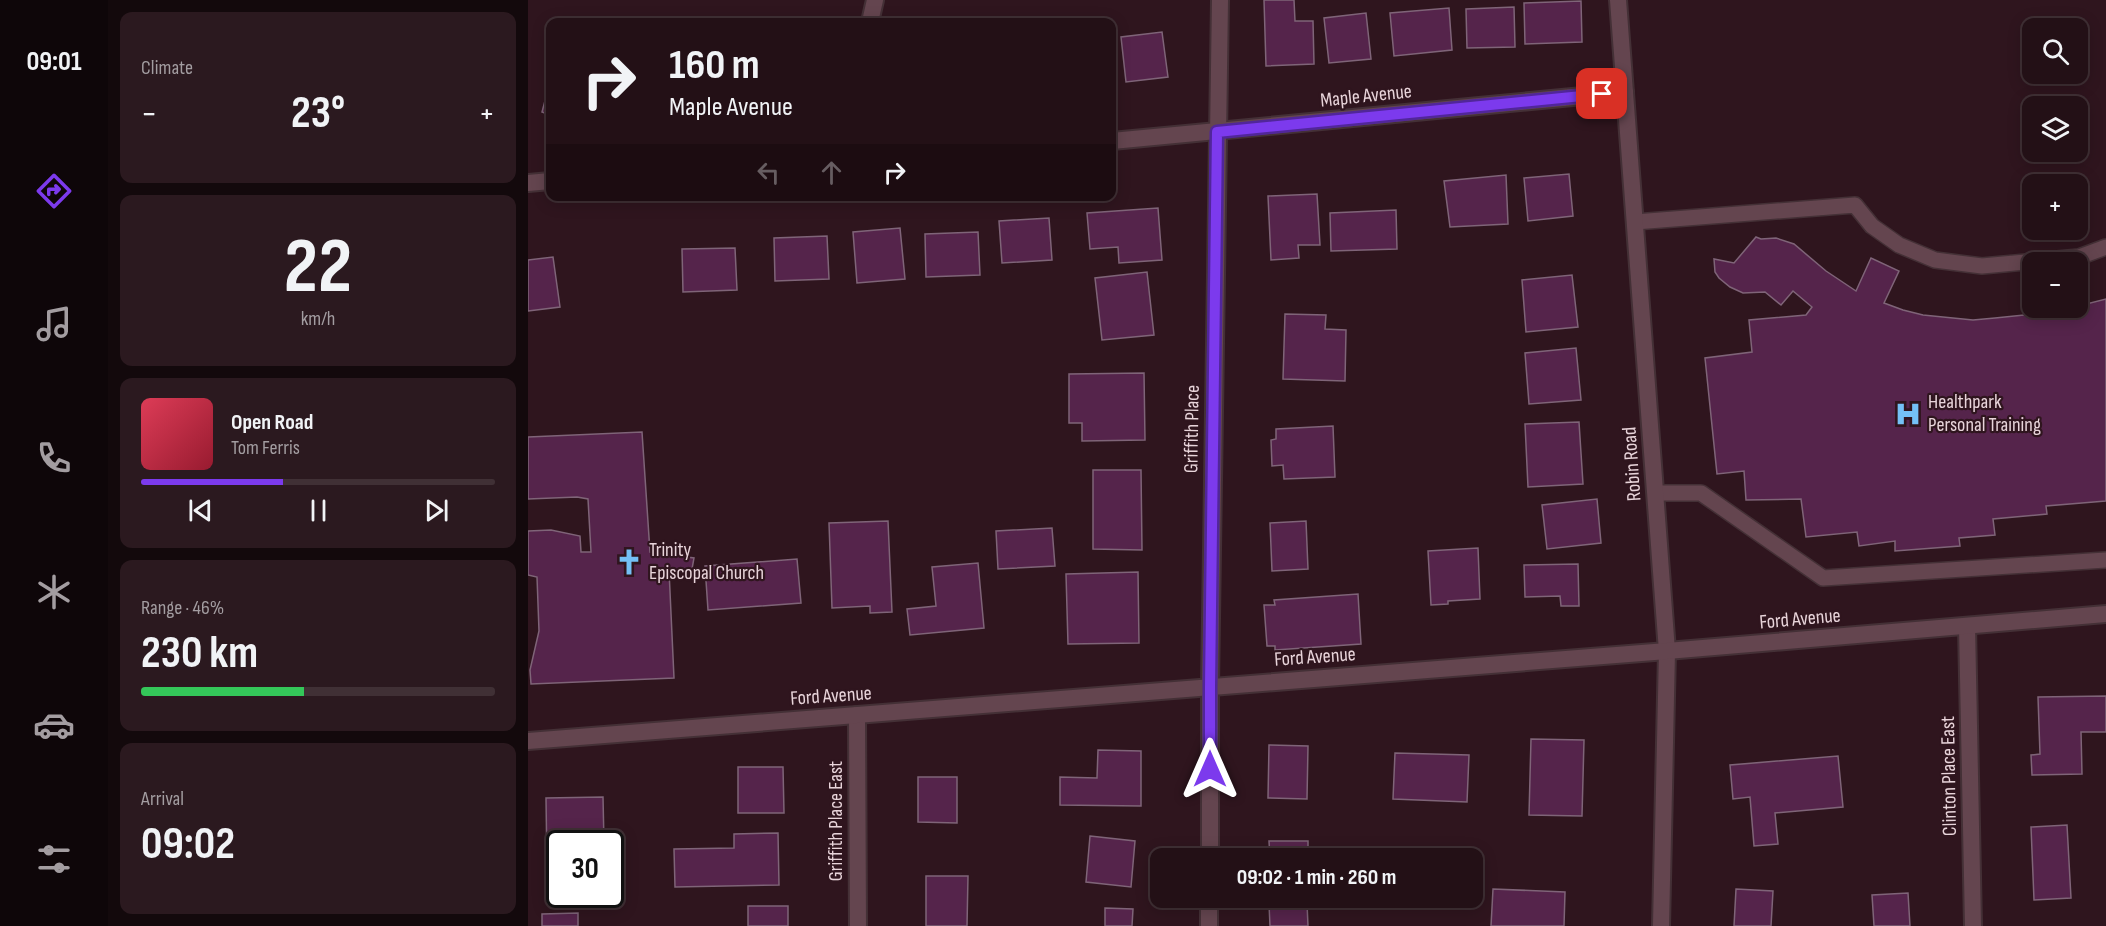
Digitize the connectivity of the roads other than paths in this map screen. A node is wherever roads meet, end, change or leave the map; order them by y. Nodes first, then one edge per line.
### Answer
1 (874, 0) edge
2 (1220, 0) edge
3 (1618, 0) edge
4 (871, 18) edge
5 (1625, 92) junction
6 (1217, 132) junction
7 (1116, 141) edge
8 (546, 181) edge
9 (528, 183) edge
10 (1635, 222) junction
11 (2106, 247) edge
12 (1656, 493) junction
13 (2106, 560) edge
14 (2106, 614) edge
15 (1967, 626) junction
16 (1668, 651) junction
17 (1210, 687) junction
18 (856, 716) junction
19 (528, 741) edge
20 (1210, 848) edge
21 (1209, 908) edge
22 (858, 926) edge
23 (1209, 926) edge
24 (1661, 926) edge
25 (1973, 926) edge

1 - 4 street
2 - 6 street, Griffith Place
3 - 5 street, Robin Road
5 - 6 street, Maple Avenue
5 - 10 street, Robin Road
6 - 7 street, Maple Avenue
6 - 17 street, Griffith Place
8 - 9 street
10 - 11 lane
10 - 12 street, Robin Road
12 - 13 lane
12 - 16 street, Robin Road
14 - 15 street, Ford Avenue
15 - 16 street, Ford Avenue
15 - 25 street, Clinton Place East
16 - 17 street, Ford Avenue
16 - 24 street, Robin Road
17 - 18 street, Ford Avenue
17 - 20 street, Griffith Place
18 - 19 street, Ford Avenue
18 - 22 street, Griffith Place East
21 - 23 street

